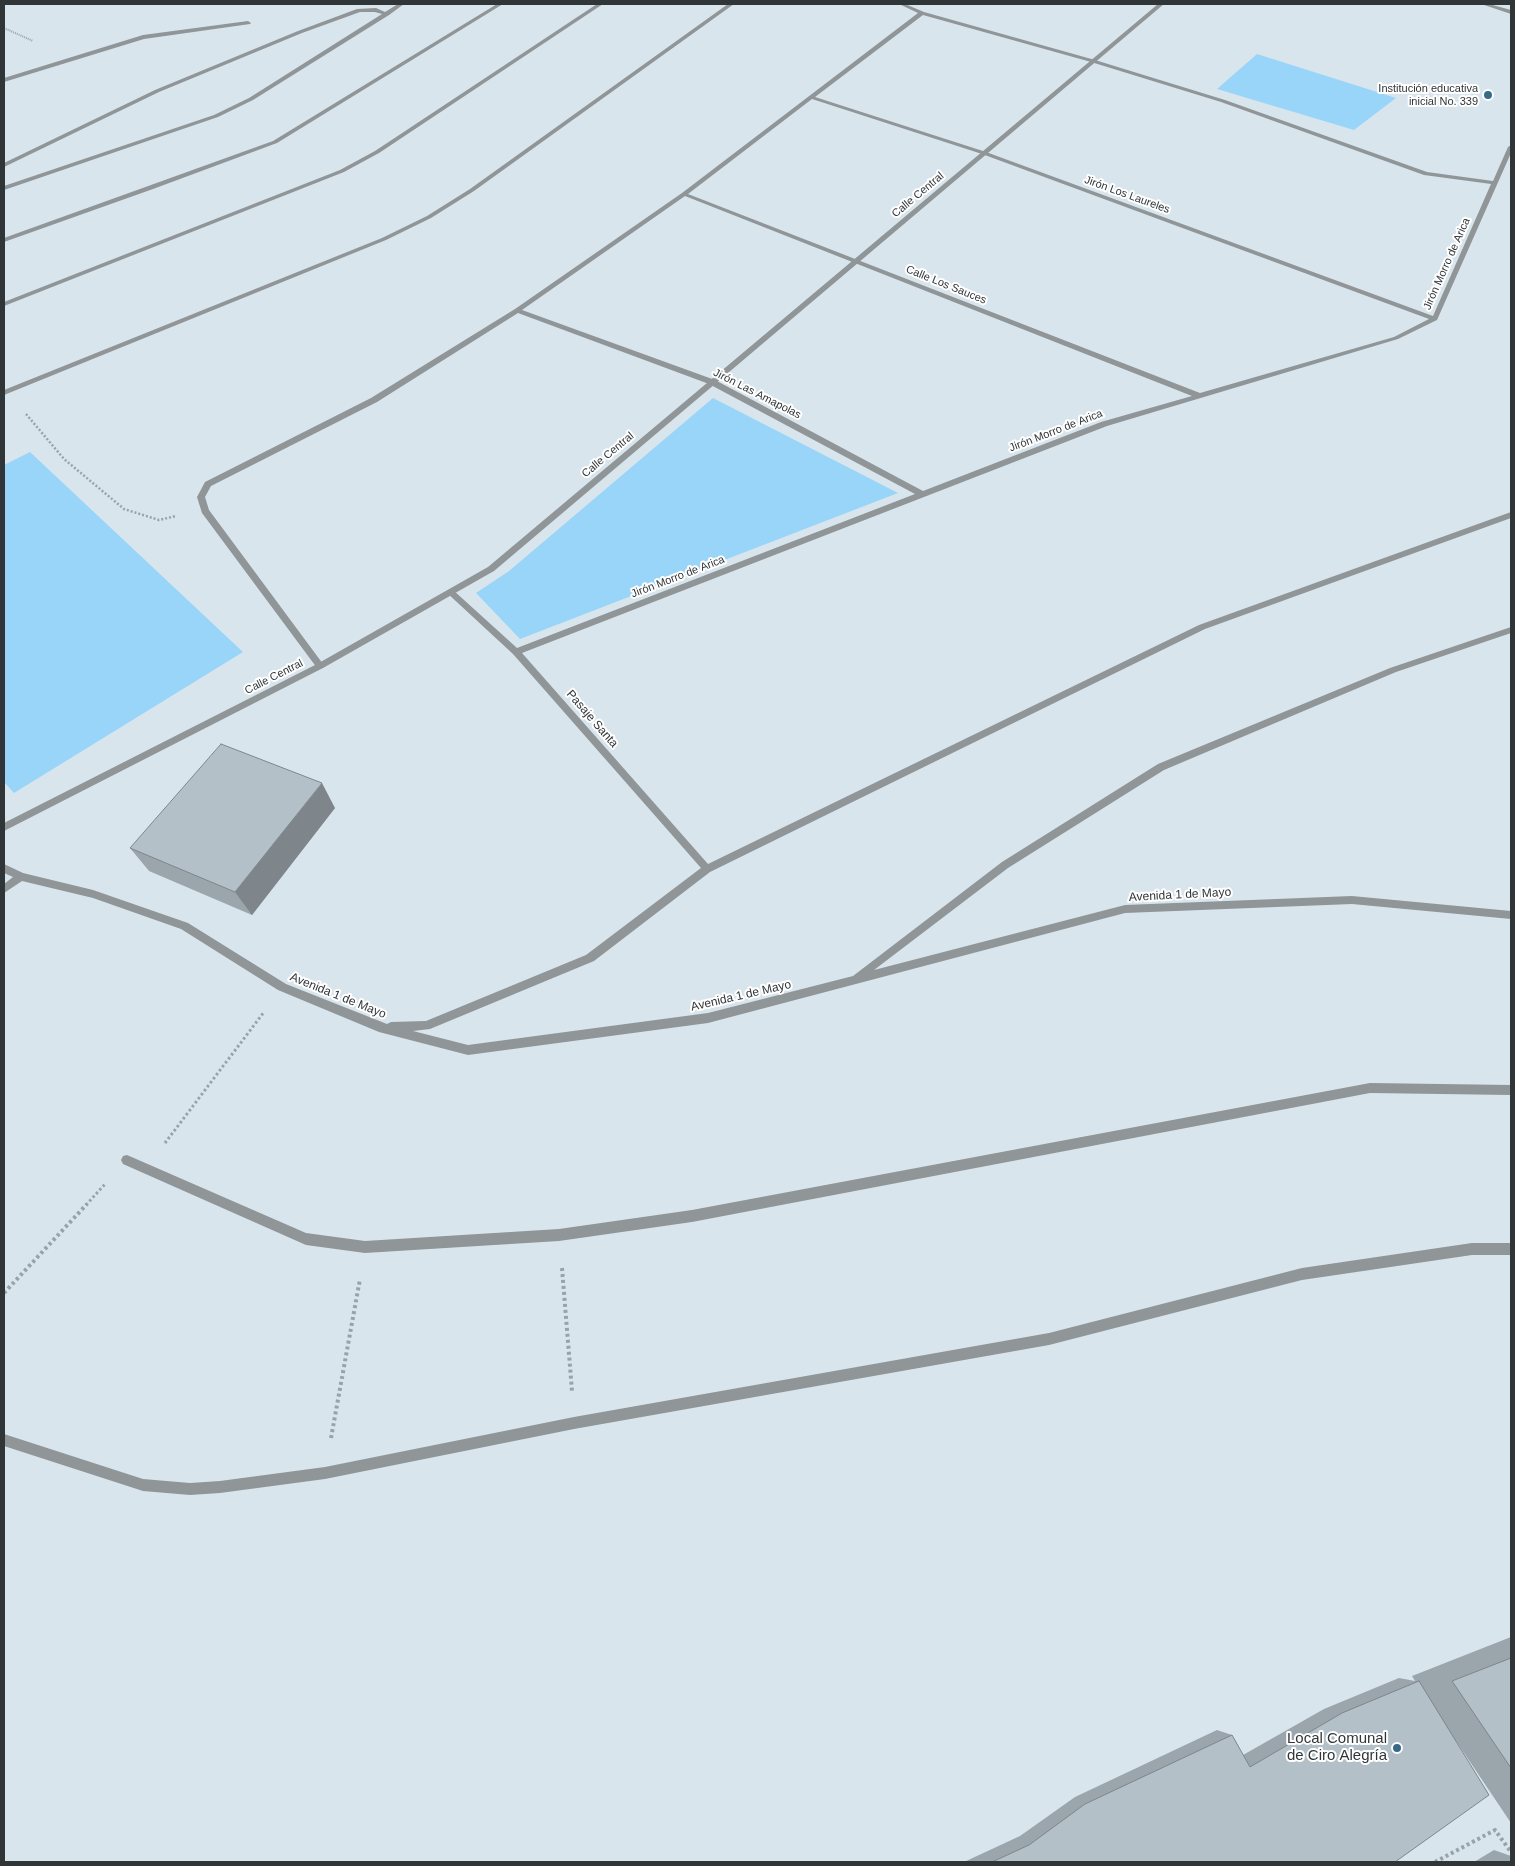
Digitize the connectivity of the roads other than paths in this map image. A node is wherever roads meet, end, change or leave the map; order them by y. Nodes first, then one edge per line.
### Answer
1 (402, 4) edge
2 (500, 4) edge
3 (600, 4) edge
4 (731, 4) edge
5 (901, 4) edge
6 (1161, 4) edge
7 (1484, 4) edge
8 (1511, 12) edge
9 (922, 13) junction
10 (386, 14) junction
11 (248, 23) dead end
12 (1093, 61) junction
13 (4, 80) edge
14 (810, 97) junction
15 (1511, 147) edge
16 (984, 153) junction
17 (4, 165) edge
18 (1495, 183) junction
19 (4, 188) edge
20 (684, 194) junction
21 (4, 240) edge
22 (857, 260) junction
23 (4, 304) edge
24 (518, 310) junction
25 (1435, 319) junction
26 (712, 382) junction
27 (5, 393) edge
28 (1200, 396) junction
29 (923, 495) junction
30 (1511, 515) edge
31 (450, 592) junction
32 (1511, 630) edge
33 (516, 652) junction
34 (320, 666) junction
35 (4, 827) edge
36 (4, 868) edge
37 (707, 869) junction
38 (21, 877) junction
39 (4, 889) edge
40 (1511, 914) edge
41 (852, 981) junction
42 (379, 1027) junction
43 (1511, 1090) edge
44 (127, 1160) dead end
45 (1511, 1249) edge
46 (4, 1440) edge

1 - 10 street
2 - 21 street
3 - 23 street
4 - 27 street
5 - 9 street
6 - 12 street, Calle Central
7 - 8 street
9 - 12 street
9 - 14 street
10 - 17 street
10 - 19 street
11 - 13 street
12 - 16 street, Calle Central
12 - 18 street
14 - 16 street, Jirón Los Laureles
14 - 20 street
15 - 18 street, Jirón Morro de Arica
16 - 22 street, Calle Central
16 - 25 street, Jirón Los Laureles
18 - 25 street, Jirón Morro de Arica
20 - 22 street, Calle Los Sauces
20 - 24 street
22 - 26 street, Calle Central
22 - 28 street, Calle Los Sauces
24 - 26 street, Jirón Las Amapolas
24 - 34 street
25 - 28 street, Jirón Morro de Arica
26 - 29 street, Jirón Las Amapolas
26 - 31 street, Calle Central
28 - 29 street, Jirón Morro de Arica
29 - 33 street, Jirón Morro de Arica
30 - 37 street
31 - 33 street, Pasaje Santa
31 - 34 street, Calle Central
32 - 41 street
33 - 37 street, Pasaje Santa
34 - 35 street, Calle Central
36 - 38 street, Avenida 1 de Mayo
37 - 42 street
38 - 39 street
38 - 42 street, Avenida 1 de Mayo
40 - 41 street, Avenida 1 de Mayo
41 - 42 street, Avenida 1 de Mayo
43 - 44 street
45 - 46 street

